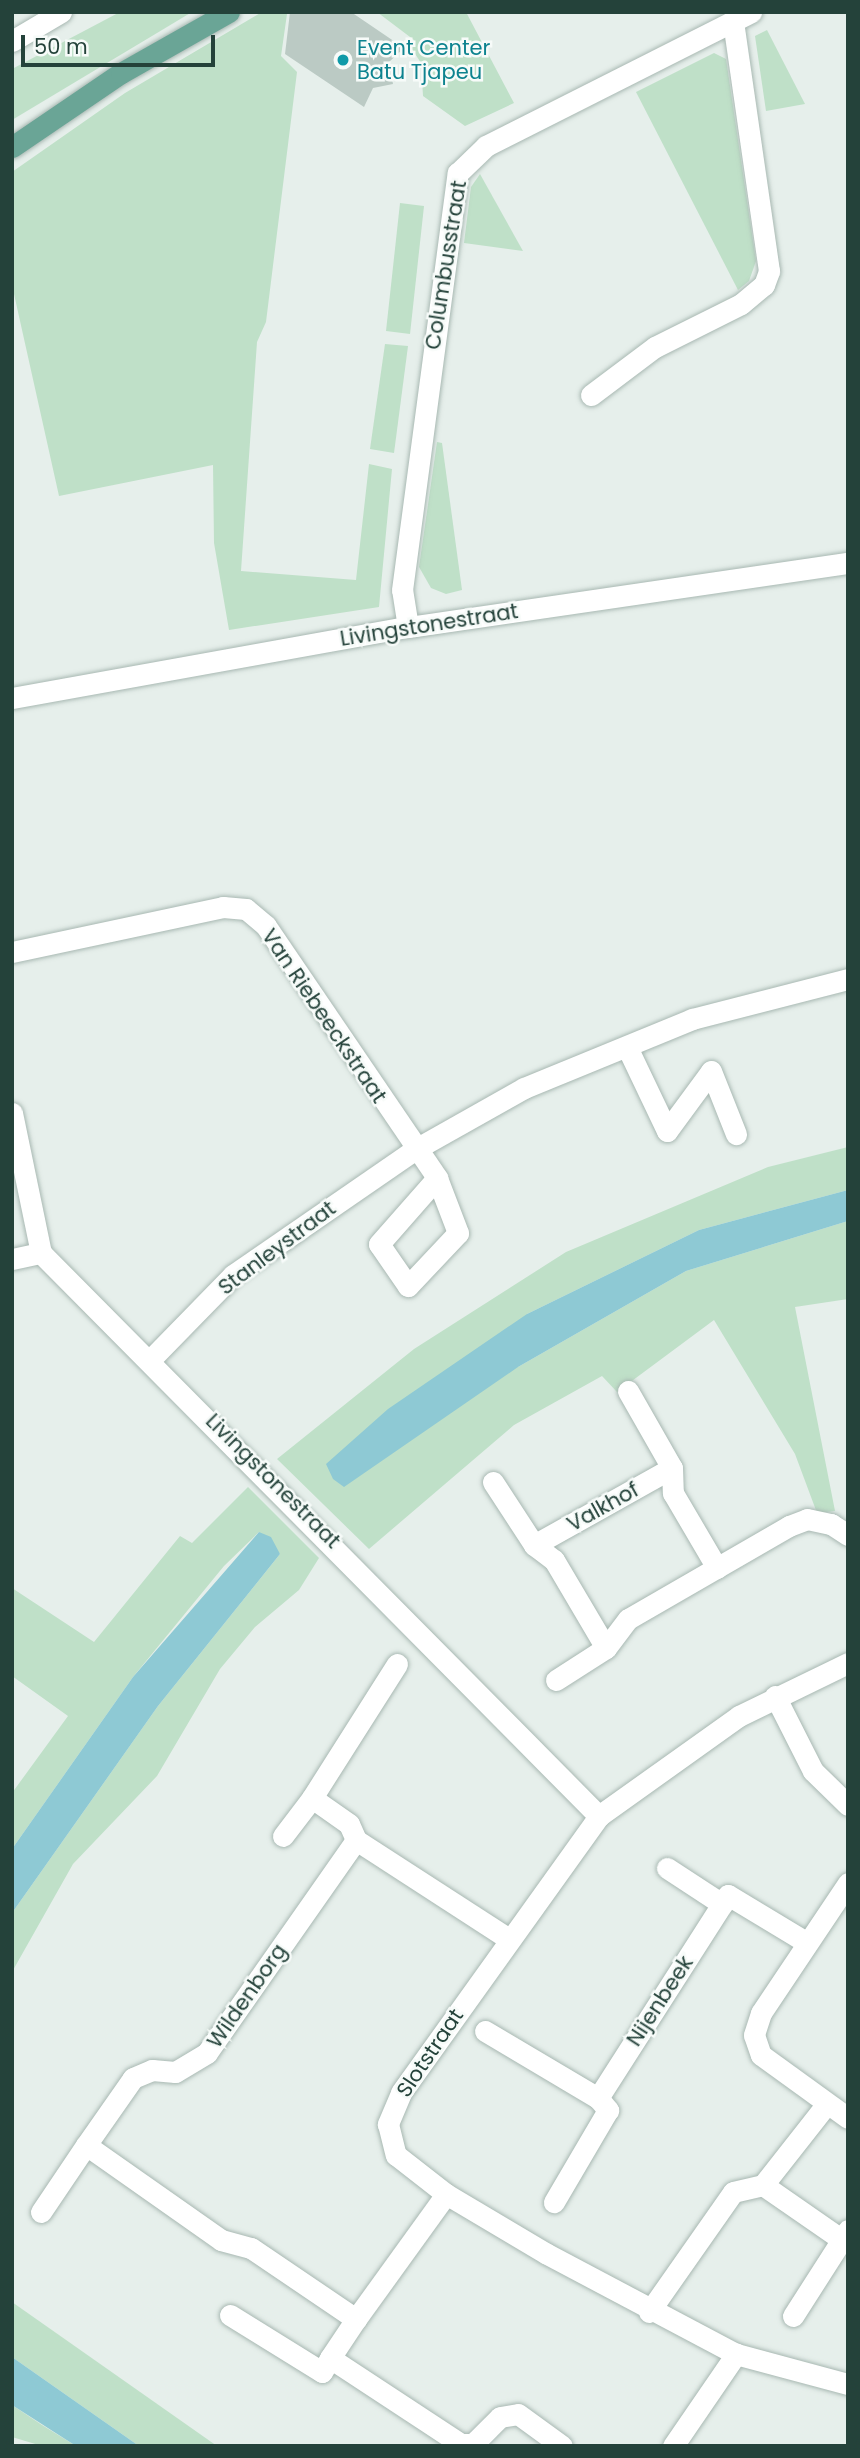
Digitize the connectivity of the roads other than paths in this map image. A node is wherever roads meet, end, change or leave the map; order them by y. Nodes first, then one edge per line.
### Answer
1 (61, 12) edge
2 (229, 12) edge
3 (742, 17) edge
4 (12, 41) edge
5 (12, 147) edge
6 (590, 395) dead end
7 (848, 563) edge
8 (408, 627) junction
9 (12, 698) edge
10 (12, 952) edge
11 (848, 979) edge
12 (627, 1047) junction
13 (12, 1113) edge
14 (736, 1134) dead end
15 (414, 1150) junction
16 (437, 1178) junction
17 (41, 1253) junction
18 (12, 1259) edge
19 (151, 1359) junction
20 (628, 1391) dead end
21 (672, 1468) junction
22 (493, 1482) dead end
23 (848, 1535) edge
24 (534, 1545) junction
25 (717, 1568) junction
26 (606, 1648) junction
27 (848, 1663) edge
28 (397, 1664) dead end
29 (556, 1680) dead end
30 (775, 1696) junction
31 (312, 1798) junction
32 (848, 1805) edge
33 (599, 1816) junction
34 (283, 1836) dead end
35 (356, 1839) junction
36 (667, 1868) dead end
37 (848, 1883) edge
38 (722, 1903) junction
39 (509, 1939) junction
40 (806, 1942) junction
41 (485, 2031) dead end
42 (598, 2098) junction
43 (826, 2105) junction
44 (848, 2118) edge
45 (86, 2145) junction
46 (764, 2185) junction
47 (446, 2194) junction
48 (554, 2202) dead end
49 (41, 2212) dead end
50 (845, 2235) edge
51 (649, 2312) junction
52 (230, 2315) dead end
53 (793, 2316) dead end
54 (356, 2319) junction
55 (736, 2354) junction
56 (330, 2358) junction
57 (848, 2384) edge
58 (562, 2446) edge
59 (673, 2446) edge

1 - 4 street
2 - 5 main road
3 - 6 street, Columbusstraat
3 - 8 street, Columbusstraat
7 - 8 street, Livingstonestraat
8 - 9 street, Livingstonestraat
10 - 15 street, Van Riebeeckstraat
11 - 12 street, Stanleystraat
12 - 14 street
12 - 15 street, Stanleystraat
13 - 17 street
15 - 16 street
15 - 19 street, Stanleystraat
16 - 16 street
17 - 18 street
17 - 19 street, Livingstonestraat
19 - 33 street, Livingstonestraat
20 - 21 street, Valkhof
21 - 24 street, Valkhof
21 - 25 street, Valkhof
22 - 24 street, Valkhof
23 - 25 street
24 - 26 street, Valkhof
25 - 26 street
26 - 29 street
27 - 30 street, Slotstraat
28 - 31 street
30 - 32 street
30 - 33 street, Slotstraat
31 - 34 street
31 - 35 street
33 - 39 street, Slotstraat
35 - 39 street
35 - 45 street, Wildenborg
36 - 38 street
37 - 40 street
38 - 40 street
38 - 42 street, Nijenbeek
39 - 47 street, Slotstraat
40 - 43 street
41 - 42 street
42 - 48 street
43 - 44 street
43 - 46 street
45 - 49 street, Wildenborg
45 - 54 street
46 - 50 street
46 - 51 street
47 - 51 street, Slotstraat
47 - 54 street
50 - 53 street
51 - 55 street, Slotstraat
52 - 56 street
54 - 56 street
55 - 57 street, Slotstraat
55 - 59 street
56 - 58 street

